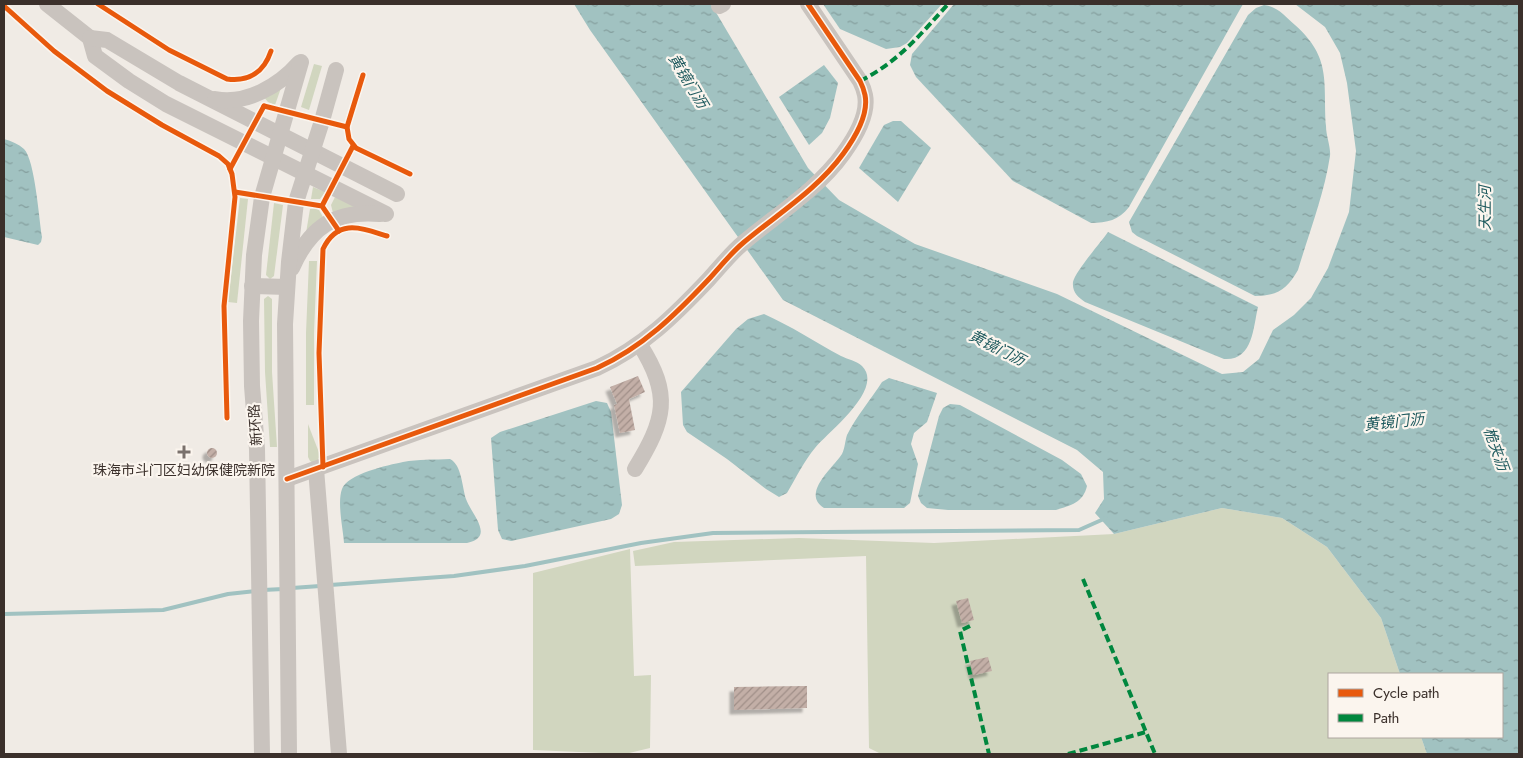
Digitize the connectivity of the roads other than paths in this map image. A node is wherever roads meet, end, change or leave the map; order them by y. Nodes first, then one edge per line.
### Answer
1 (47, 4) edge
2 (808, 4) edge
3 (90, 38) junction
4 (336, 70) dead end
5 (209, 99) junction
6 (280, 135) junction
7 (312, 151) junction
8 (274, 158) junction
9 (305, 174) junction
10 (397, 194) dead end
11 (252, 286) junction
12 (287, 287) junction
13 (640, 344) junction
14 (316, 469) junction
15 (635, 469) dead end
16 (287, 480) junction
17 (262, 754) edge
18 (289, 754) edge
19 (339, 754) edge

1 - 3 street
2 - 13 street
3 - 5 street
3 - 8 street
4 - 7 street
5 - 6 street
5 - 6 street, 新环路
6 - 7 street
6 - 8 street, 新环路
7 - 9 street
7 - 10 street
8 - 9 street
8 - 11 street, 新环路
9 - 12 street
9 - 12 street
11 - 12 street
11 - 17 street, 新环路
12 - 16 street
13 - 14 street
13 - 15 street
14 - 16 street
14 - 19 street
16 - 18 street

